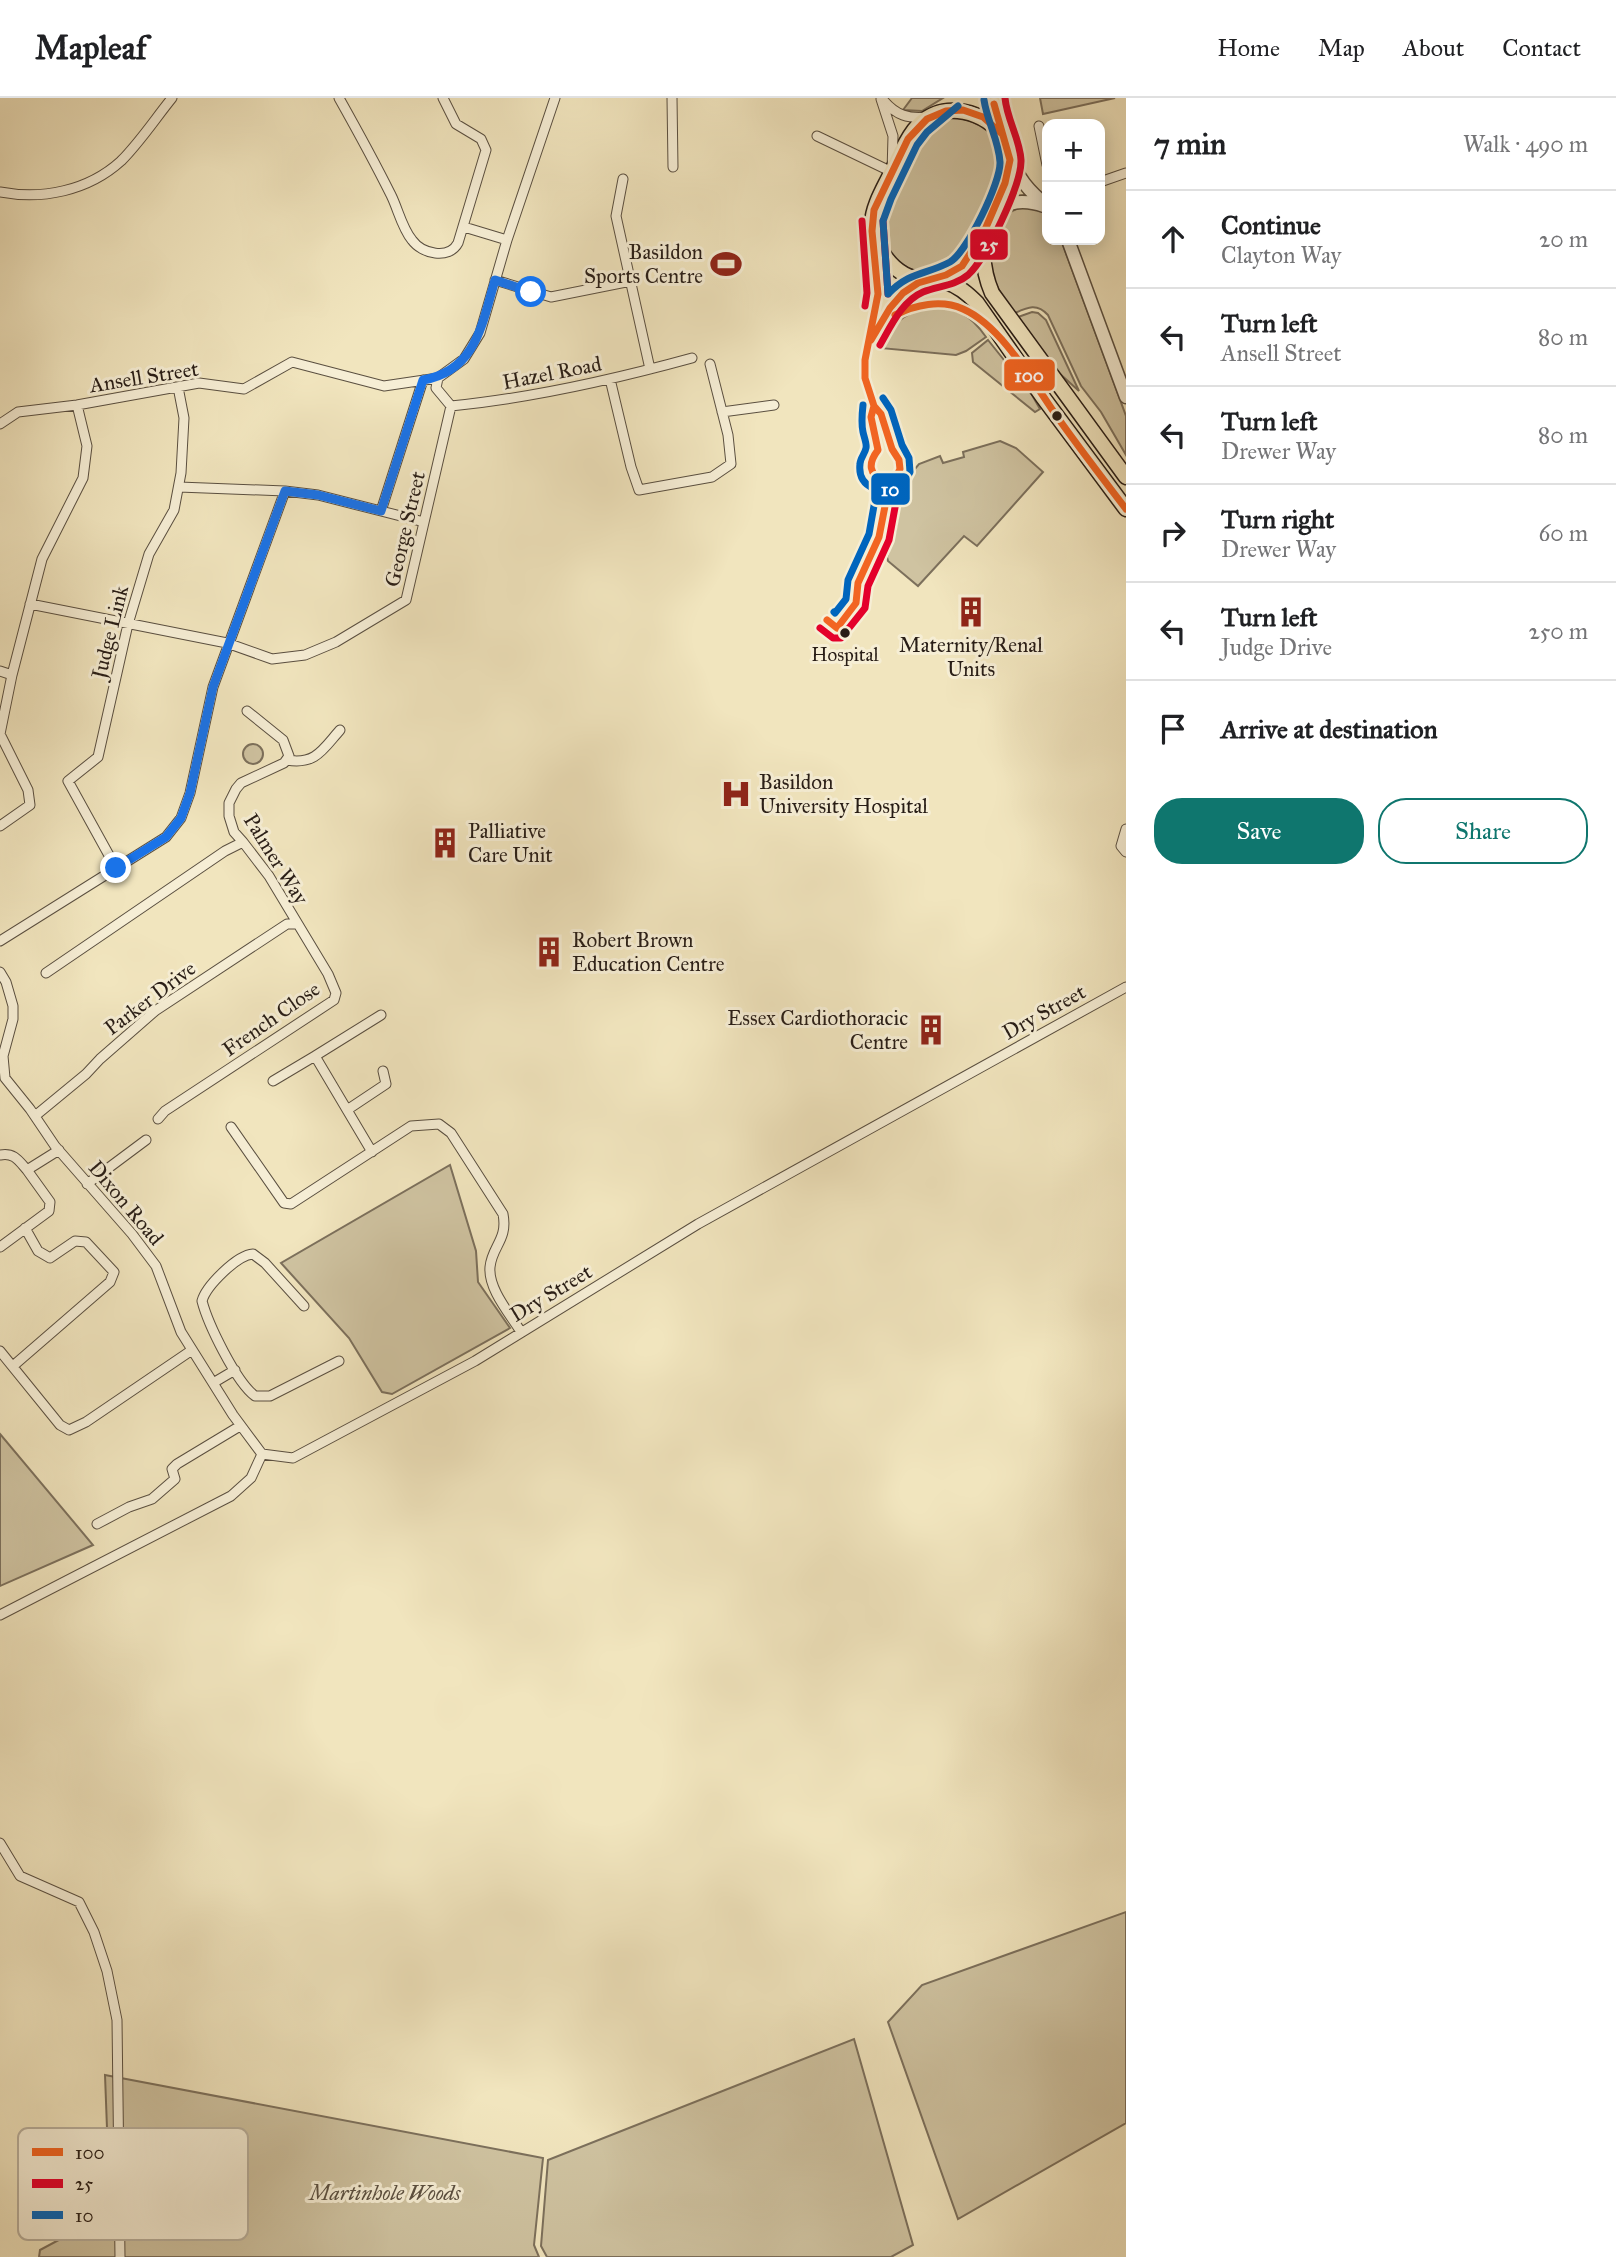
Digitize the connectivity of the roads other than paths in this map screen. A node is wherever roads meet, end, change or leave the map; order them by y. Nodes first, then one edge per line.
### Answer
1 (172, 98) edge
2 (340, 98) edge
3 (443, 98) edge
4 (555, 98) edge
5 (671, 98) edge
6 (881, 98) edge
7 (951, 98) edge
8 (994, 98) edge
9 (932, 117) junction
10 (1039, 127) dead end
11 (1002, 134) junction
12 (817, 136) dead end
13 (1042, 141) edge
14 (1010, 154) junction
15 (673, 167) dead end
16 (892, 172) junction
17 (1126, 173) edge
18 (623, 179) dead end
19 (1105, 180) edge
20 (0, 192) edge
21 (1042, 202) edge
22 (1042, 205) edge
23 (987, 223) junction
24 (464, 227) junction
25 (507, 240) junction
26 (1070, 245) edge
27 (495, 280) junction
28 (931, 280) junction
29 (631, 281) junction
30 (692, 358) dead end
31 (710, 364) dead end
32 (650, 369) junction
33 (438, 378) junction
34 (610, 379) junction
35 (423, 380) junction
36 (178, 387) junction
37 (1126, 397) edge
38 (77, 405) junction
39 (774, 405) dead end
40 (451, 406) junction
41 (722, 412) junction
42 (0, 424) edge
43 (1126, 477) edge
44 (179, 486) junction
45 (285, 491) junction
46 (1126, 509) edge
47 (381, 511) junction
48 (424, 522) junction
49 (30, 604) junction
50 (128, 624) junction
51 (227, 643) junction
52 (0, 671) edge
53 (12, 674) junction
54 (247, 711) dead end
55 (340, 730) dead end
56 (288, 760) junction
57 (0, 826) edge
58 (1126, 829) edge
59 (243, 842) junction
60 (1126, 852) edge
61 (116, 868) junction
62 (296, 924) junction
63 (0, 941) edge
64 (0, 971) edge
65 (46, 973) dead end
66 (1126, 987) edge
67 (381, 1015) dead end
68 (315, 1056) junction
69 (383, 1071) dead end
70 (274, 1082) dead end
71 (347, 1110) junction
72 (35, 1116) junction
73 (158, 1119) dead end
74 (231, 1127) dead end
75 (146, 1140) dead end
76 (59, 1150) junction
77 (372, 1152) junction
78 (0, 1155) edge
79 (27, 1170) junction
80 (87, 1184) junction
81 (25, 1228) junction
82 (0, 1247) edge
83 (304, 1306) dead end
84 (522, 1332) junction
85 (0, 1350) edge
86 (192, 1350) junction
87 (340, 1361) dead end
88 (13, 1366) junction
89 (235, 1370) junction
90 (213, 1383) junction
91 (240, 1426) junction
92 (262, 1454) junction
93 (97, 1524) dead end
94 (0, 1615) edge
95 (0, 1843) edge
96 (118, 2128) edge

1 - 20 street
2 - 24 street
3 - 24 street
4 - 25 street
5 - 15 street
6 - 9 street
6 - 16 street
7 - 9 main road
8 - 11 main road
9 - 11 main road
9 - 16 main road
10 - 13 street
11 - 14 main road
12 - 16 street
14 - 21 street
14 - 23 main road
16 - 28 main road
17 - 19 street
18 - 29 street
22 - 23 street
23 - 28 main road
23 - 43 main road
24 - 25 street
25 - 27 street
26 - 37 street
27 - 29 street
27 - 33 street
28 - 46 main road
29 - 32 street
30 - 32 street, Hazel Road
31 - 41 street
32 - 34 street, Hazel Road
33 - 35 street, Ansell Street
33 - 40 street
34 - 40 street, Hazel Road
34 - 41 street
35 - 36 street, Ansell Street
35 - 47 street
36 - 38 street, Ansell Street
36 - 44 street, Judge Link
38 - 42 street, Ansell Street
38 - 49 street
39 - 41 street
40 - 48 street, George Street
44 - 45 street
44 - 50 street, Judge Link
45 - 47 street
45 - 51 street
47 - 48 street
48 - 51 street, George Street
49 - 50 street, George Street
49 - 53 street
50 - 51 street, George Street
50 - 61 street, Judge Link
51 - 61 street
52 - 53 street
53 - 57 street
54 - 56 street
55 - 56 street, Palmer Way
56 - 59 street, Palmer Way
58 - 60 street
59 - 62 street, Palmer Way
59 - 65 street
61 - 63 street
62 - 72 street, Parker Drive
62 - 73 street, French Close
64 - 72 street, Dixon Road
66 - 84 street, Dry Street
67 - 68 street
68 - 70 street
68 - 71 street
69 - 71 street
71 - 77 street
72 - 76 street, Dixon Road
74 - 77 street
75 - 80 street
76 - 79 street
76 - 80 street, Dixon Road
77 - 84 street
78 - 79 street
79 - 81 street
80 - 86 street, Dixon Road
81 - 82 street
81 - 88 street
83 - 89 street
84 - 92 street, Dry Street
85 - 88 street
86 - 88 street
86 - 90 street, Dixon Road
87 - 89 street
89 - 90 street
90 - 91 street, Dixon Road
91 - 92 street, Dixon Road
91 - 93 street
92 - 94 street
95 - 96 street

